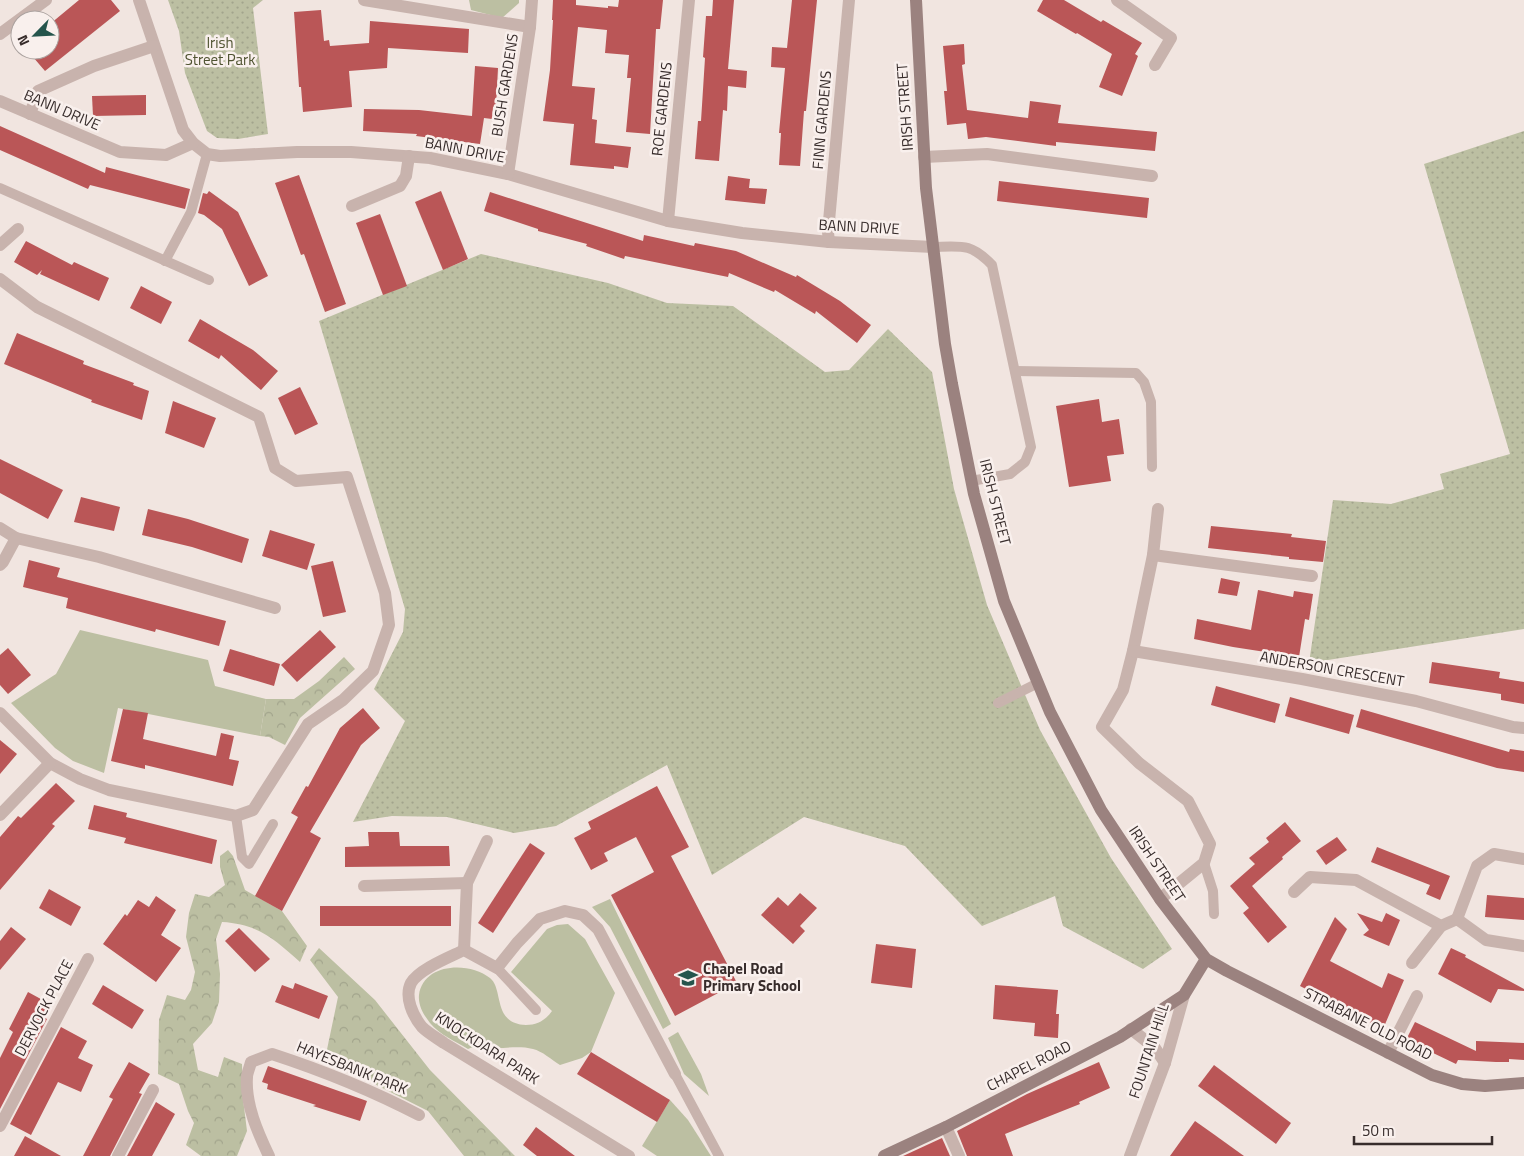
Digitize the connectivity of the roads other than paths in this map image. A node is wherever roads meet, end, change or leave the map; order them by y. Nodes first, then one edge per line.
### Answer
1 (46, 0) edge
2 (139, 0) edge
3 (364, 0) edge
4 (532, 0) edge
5 (689, 0) edge
6 (849, 0) edge
7 (916, 0) edge
8 (1117, 0) edge
9 (530, 27) junction
10 (0, 34) edge
11 (154, 46) junction
12 (1155, 65) dead end
13 (0, 102) edge
14 (30, 114) junction
15 (193, 143) junction
16 (207, 154) junction
17 (409, 156) junction
18 (924, 157) junction
19 (508, 174) junction
20 (1152, 176) dead end
21 (0, 188) edge
22 (352, 206) dead end
23 (668, 221) junction
24 (18, 229) dead end
25 (829, 242) junction
26 (0, 245) edge
27 (933, 248) junction
28 (165, 260) junction
29 (0, 279) edge
30 (209, 280) dead end
31 (1015, 371) junction
32 (1152, 467) dead end
33 (971, 481) junction
34 (1158, 509) dead end
35 (0, 528) edge
36 (16, 538) junction
37 (1153, 555) junction
38 (0, 565) edge
39 (1312, 576) dead end
40 (275, 608) dead end
41 (1133, 651) junction
42 (1038, 683) junction
43 (998, 703) dead end
44 (0, 713) edge
45 (1524, 728) edge
46 (50, 763) junction
47 (0, 815) edge
48 (236, 816) junction
49 (273, 824) dead end
50 (487, 841) dead end
51 (1524, 859) edge
52 (1204, 863) junction
53 (467, 883) junction
54 (364, 886) dead end
55 (1294, 892) dead end
56 (1160, 899) junction
57 (1214, 914) dead end
58 (1457, 919) junction
59 (1442, 926) junction
60 (1524, 946) edge
61 (464, 950) junction
62 (88, 959) dead end
63 (1206, 959) junction
64 (1412, 964) dead end
65 (497, 968) junction
66 (1184, 995) junction
67 (1416, 996) dead end
68 (536, 1010) dead end
69 (1131, 1030) junction
70 (1388, 1053) junction
71 (1164, 1063) junction
72 (675, 1074) joint
73 (1524, 1083) edge
74 (153, 1090) dead end
75 (419, 1115) dead end
76 (0, 1126) edge
77 (946, 1127) junction
78 (118, 1156) edge
79 (269, 1156) edge
80 (629, 1156) edge
81 (718, 1156) edge
82 (884, 1156) edge
83 (959, 1156) edge
84 (1130, 1156) edge

1 - 10 street
2 - 11 street
3 - 9 street
4 - 9 street, BUSH GARDENS
5 - 23 street, ROE GARDENS
6 - 25 street, FINN GARDENS
7 - 18 main road, IRISH STREET
8 - 12 street
9 - 19 street, BUSH GARDENS
11 - 14 street
11 - 15 street
13 - 14 street, BANN DRIVE
14 - 15 street, BANN DRIVE
15 - 16 street
16 - 17 street, BANN DRIVE
16 - 28 lane
17 - 19 street, BANN DRIVE
17 - 22 street
18 - 20 street
18 - 27 main road, IRISH STREET
19 - 23 street, BANN DRIVE
21 - 28 lane
23 - 25 street, BANN DRIVE
24 - 26 street
25 - 27 street, BANN DRIVE
27 - 31 lane
27 - 33 main road, IRISH STREET
28 - 30 lane
29 - 48 street
31 - 32 lane
31 - 33 lane
33 - 42 main road, IRISH STREET
34 - 37 street
35 - 36 street
36 - 38 street
36 - 40 street
37 - 39 street
37 - 41 street
41 - 45 street, ANDERSON CRESCENT
41 - 52 street
42 - 43 lane
42 - 56 main road, IRISH STREET
44 - 46 street
46 - 47 street
46 - 48 street
48 - 49 lane
50 - 53 street
51 - 58 street
52 - 56 street
52 - 57 lane
53 - 54 street
53 - 61 street
55 - 59 street
56 - 63 main road, IRISH STREET
58 - 59 street
58 - 60 street
59 - 64 street
61 - 65 street
61 - 80 street, KNOCKDARA PARK
62 - 76 street, DERVOCK PLACE
63 - 66 main road, FOUNTAIN HILL
63 - 70 main road, STRABANE OLD ROAD
65 - 68 lane
65 - 72 street
66 - 69 main road, CHAPEL ROAD
66 - 71 street, FOUNTAIN HILL
67 - 70 street
69 - 71 street
69 - 77 main road, CHAPEL ROAD
70 - 73 main road, STRABANE OLD ROAD
71 - 84 street, FOUNTAIN HILL
72 - 81 lane
74 - 78 street
75 - 79 street, HAYESBANK PARK
77 - 82 main road, CHAPEL ROAD
77 - 83 street

